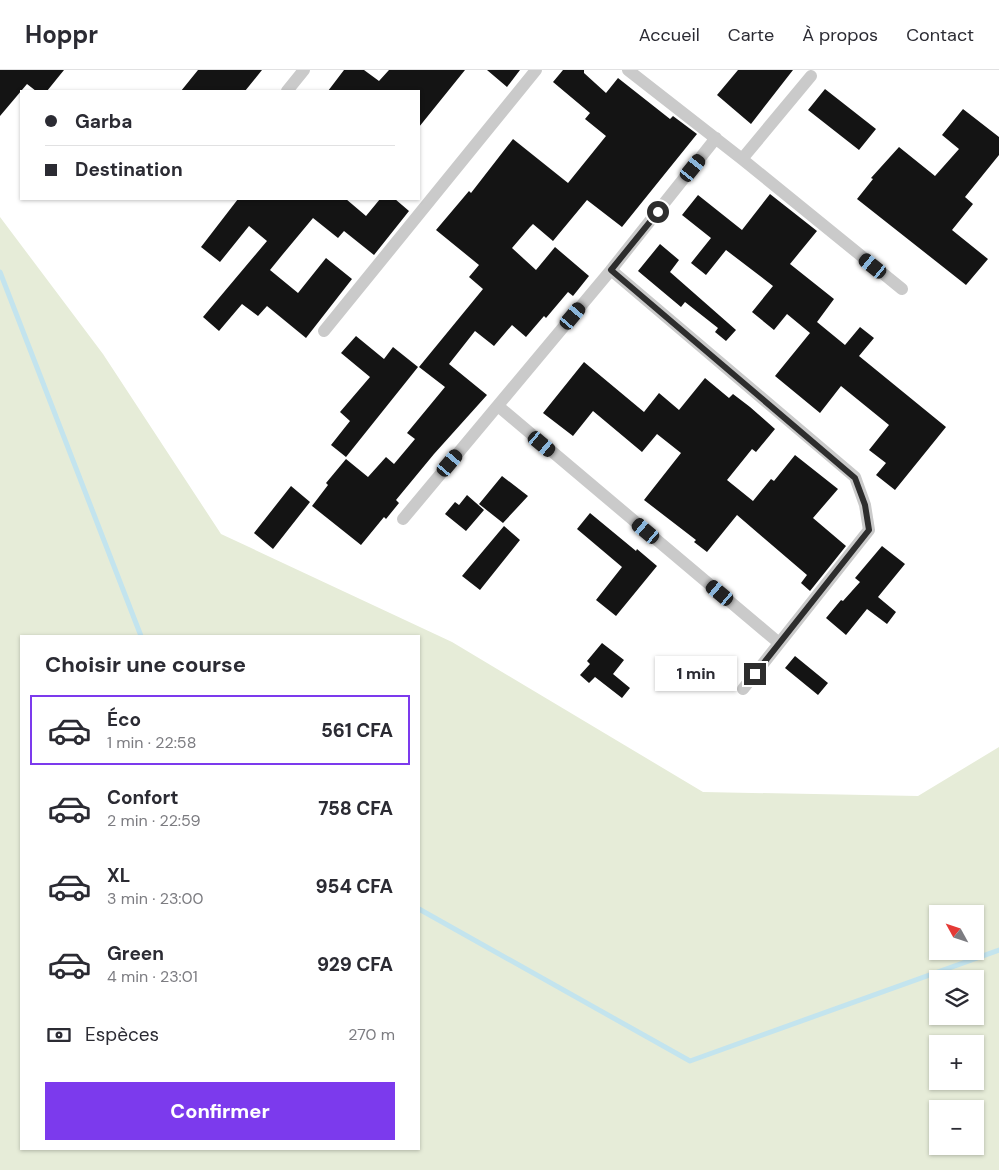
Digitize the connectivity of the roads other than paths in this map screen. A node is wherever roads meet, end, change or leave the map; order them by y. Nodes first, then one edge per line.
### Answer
1 (304, 70) edge
2 (536, 70) edge
3 (628, 70) edge
4 (811, 76) dead end
5 (288, 90) edge
6 (716, 138) junction
7 (742, 159) junction
8 (611, 270) junction
9 (902, 289) dead end
10 (324, 331) dead end
11 (498, 406) junction
12 (403, 519) dead end
13 (779, 643) junction
14 (743, 689) dead end

1 - 5 street
2 - 10 street
3 - 6 street
4 - 7 street
6 - 7 street
6 - 8 street
7 - 9 street
8 - 11 street
8 - 13 street
11 - 12 street
11 - 13 street
13 - 14 street

